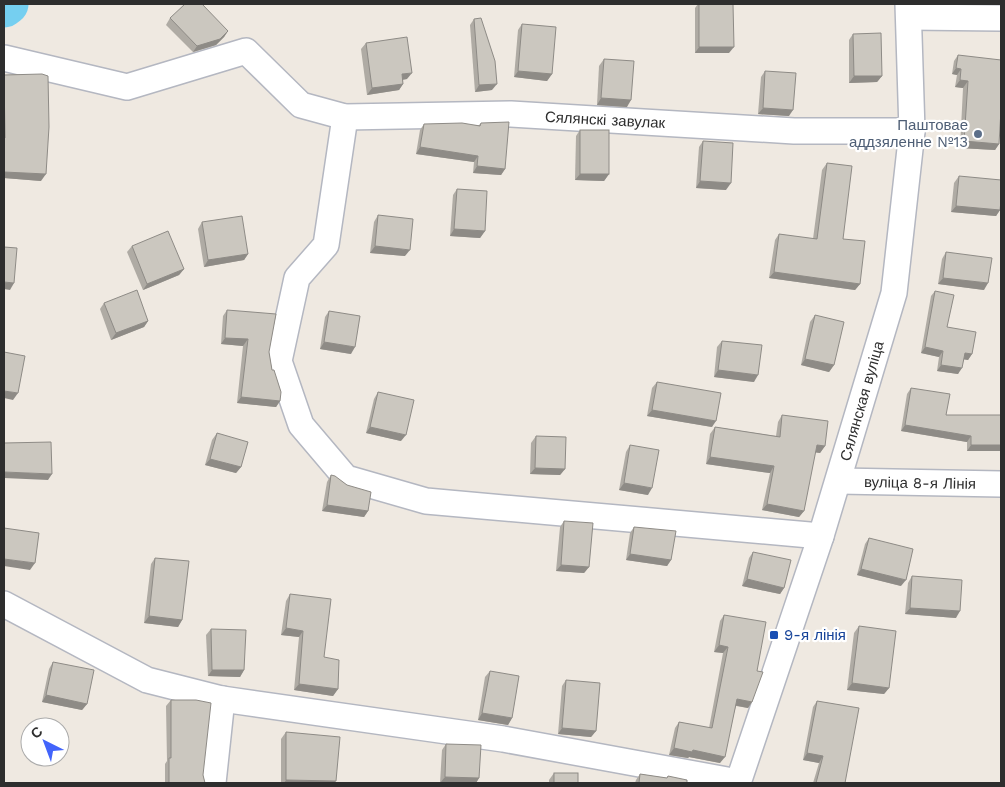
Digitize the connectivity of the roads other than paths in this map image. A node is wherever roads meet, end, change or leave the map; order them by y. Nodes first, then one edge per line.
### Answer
1 (909, 10) edge
2 (1001, 18) edge
3 (4, 58) edge
4 (345, 117) junction
5 (912, 131) junction
6 (839, 481) junction
7 (1001, 484) edge
8 (822, 536) junction
9 (4, 604) edge
10 (222, 699) junction
11 (213, 783) edge
12 (738, 783) edge

1 - 2 street
1 - 5 street, Сялянская вуліца
3 - 4 street, Сялянскі завулак
4 - 5 street, Сялянскі завулак
4 - 8 street
5 - 6 street, Сялянская вуліца
6 - 7 street, вуліца 8-я Лінія
6 - 8 street, Сялянская вуліца
8 - 12 street, Сялянская вуліца
9 - 10 street
10 - 11 street
10 - 12 street

